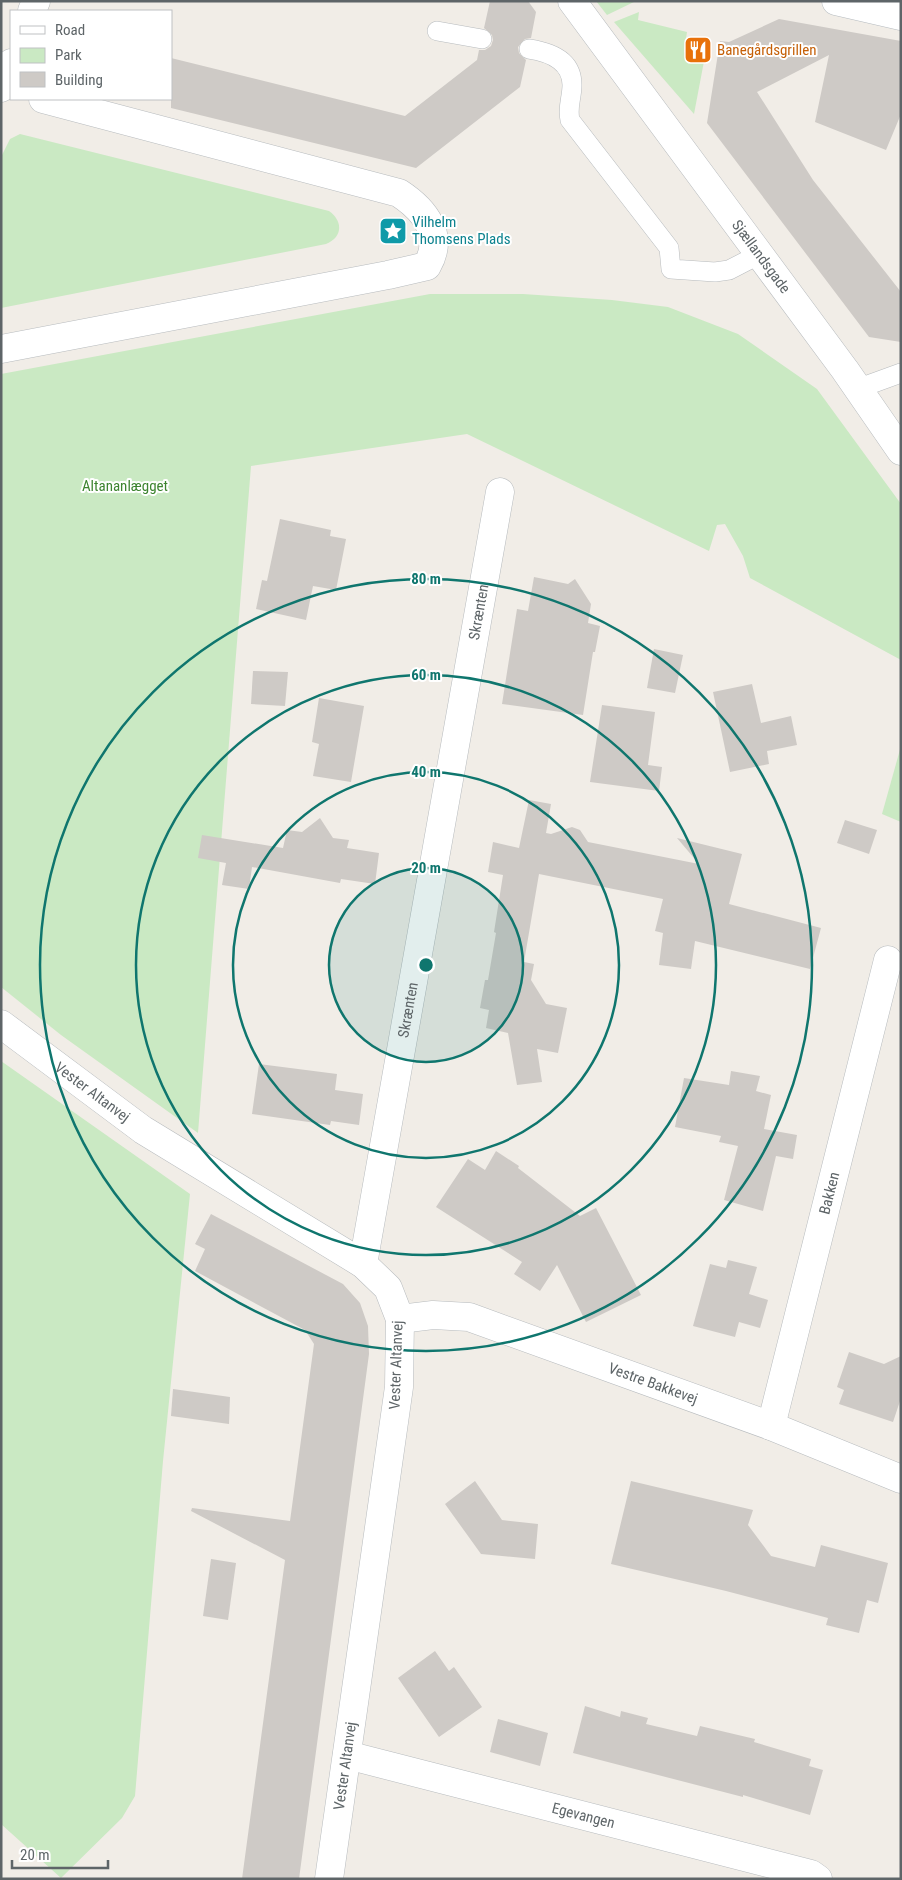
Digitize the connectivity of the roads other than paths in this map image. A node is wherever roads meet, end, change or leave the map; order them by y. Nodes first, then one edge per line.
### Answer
1 (572, 1) edge
2 (836, 1) edge
3 (901, 16) edge
4 (437, 31) dead end
5 (482, 40) dead end
6 (528, 49) dead end
7 (10, 65) edge
8 (1, 88) edge
9 (47, 100) edge
10 (758, 255) junction
11 (1, 349) edge
12 (901, 373) edge
13 (857, 389) junction
14 (901, 451) edge
15 (500, 492) dead end
16 (888, 960) dead end
17 (1, 1024) edge
18 (362, 1264) junction
19 (400, 1319) junction
20 (771, 1426) junction
21 (901, 1479) edge
22 (346, 1755) junction
23 (329, 1879) edge
24 (818, 1879) edge

1 - 10 street, Sjællandsgade
2 - 3 street
4 - 5 lane
6 - 10 lane
7 - 8 street
9 - 11 street
10 - 13 street, Sjællandsgade
12 - 13 lane
13 - 14 street, Sjællandsgade
15 - 18 street, Skrænten
16 - 20 street, Bakken
17 - 18 street, Vester Altanvej
18 - 19 street, Vester Altanvej
19 - 20 street, Vestre Bakkevej
19 - 22 street, Vester Altanvej
20 - 21 street, Vestre Bakkevej
22 - 23 street, Vester Altanvej
22 - 24 street, Egevangen

